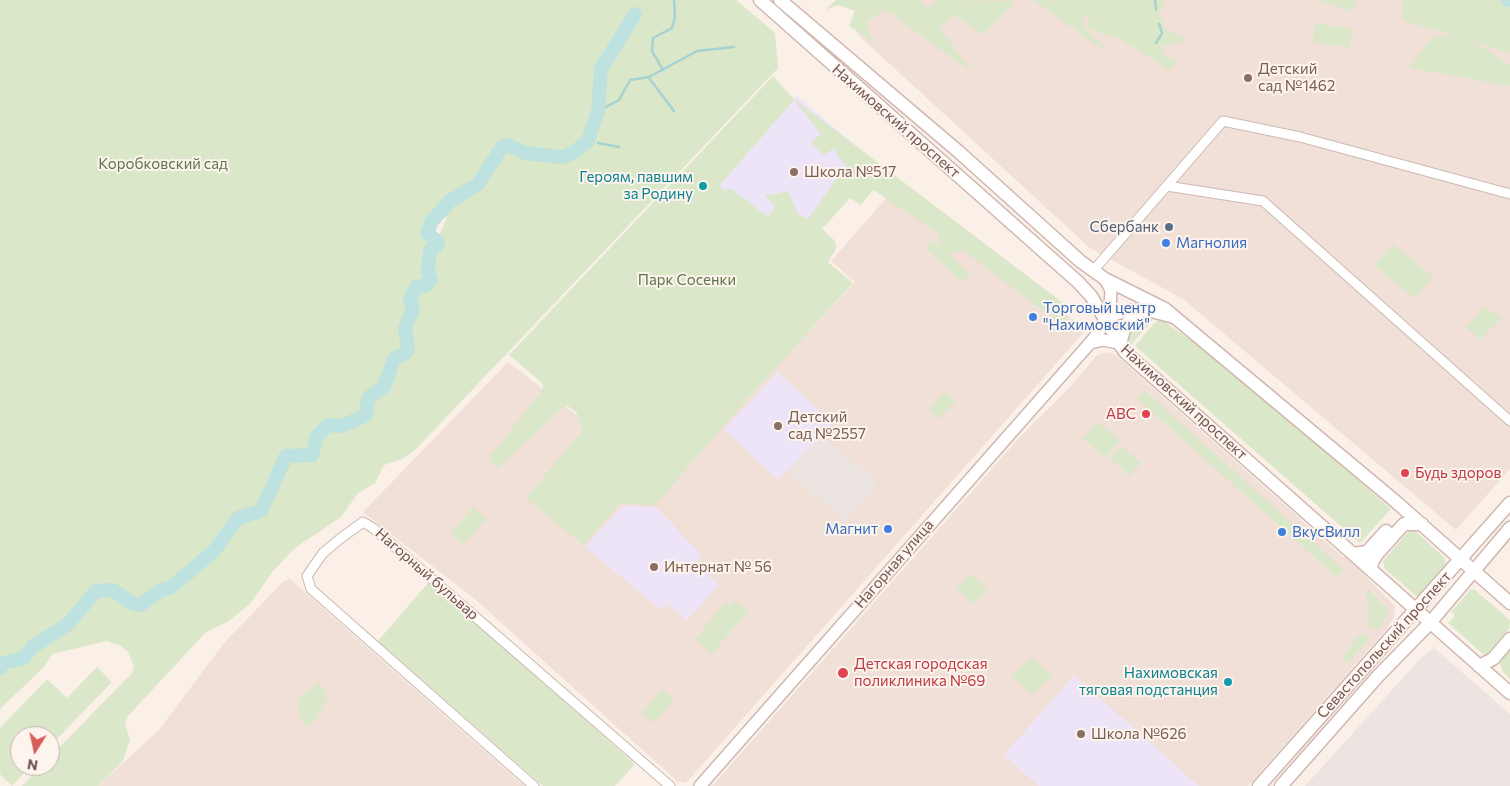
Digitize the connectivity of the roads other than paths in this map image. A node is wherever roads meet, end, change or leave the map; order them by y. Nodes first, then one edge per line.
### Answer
1 (760, 0) edge
2 (780, 0) edge
3 (1167, 186) junction
4 (1510, 194) edge
5 (1093, 271) junction
6 (1105, 279) junction
7 (1086, 292) junction
8 (1142, 310) junction
9 (1176, 318) junction
10 (1106, 320) junction
11 (1090, 343) junction
12 (1119, 344) junction
13 (1510, 421) edge
14 (1510, 504) edge
15 (1400, 505) junction
16 (1422, 524) junction
17 (1510, 528) edge
18 (1353, 554) junction
19 (1462, 558) junction
20 (1371, 570) junction
21 (1474, 570) junction
22 (1510, 603) edge
23 (1416, 612) junction
24 (1429, 624) junction
25 (1510, 640) edge
26 (1479, 666) junction
27 (1510, 693) edge
28 (534, 786) edge
29 (670, 786) edge
30 (700, 786) edge
31 (1259, 786) edge
32 (1281, 786) edge

1 - 7 main road, Нахимовский проспект
2 - 5 main road, Нахимовский проспект
3 - 4 street
3 - 5 street
3 - 13 street
5 - 6 main road, Нахимовский проспект
6 - 9 main road, Нахимовский проспект
6 - 10 street, Нагорная улица
7 - 10 main road, Нахимовский проспект
7 - 11 street
8 - 9 street, Нахимовский проспект
8 - 10 street
8 - 12 street
9 - 15 main road, Нахимовский проспект
10 - 11 street, Нагорная улица
10 - 12 main road, Нахимовский проспект
11 - 12 street
11 - 30 street, Нагорная улица
12 - 18 main road, Нахимовский проспект
14 - 19 main road, Севастопольский проспект
15 - 16 main road, Нахимовский проспект
15 - 18 main road
16 - 19 main road, Нахимовский проспект
16 - 20 main road
17 - 21 main road, Севастопольский проспект
18 - 20 main road, Нахимовский проспект
19 - 21 main road, Нахимовский проспект
19 - 23 main road, Севастопольский проспект
20 - 23 main road, Нахимовский проспект
21 - 22 main road, Нахимовский проспект
21 - 24 main road, Севастопольский проспект
23 - 24 main road, Нахимовский проспект
23 - 31 main road, Севастопольский проспект
24 - 26 main road, Нахимовский проспект
24 - 32 main road, Севастопольский проспект
25 - 26 main road
26 - 27 main road, Нахимовский проспект
28 - 29 street, Нагорный бульвар

